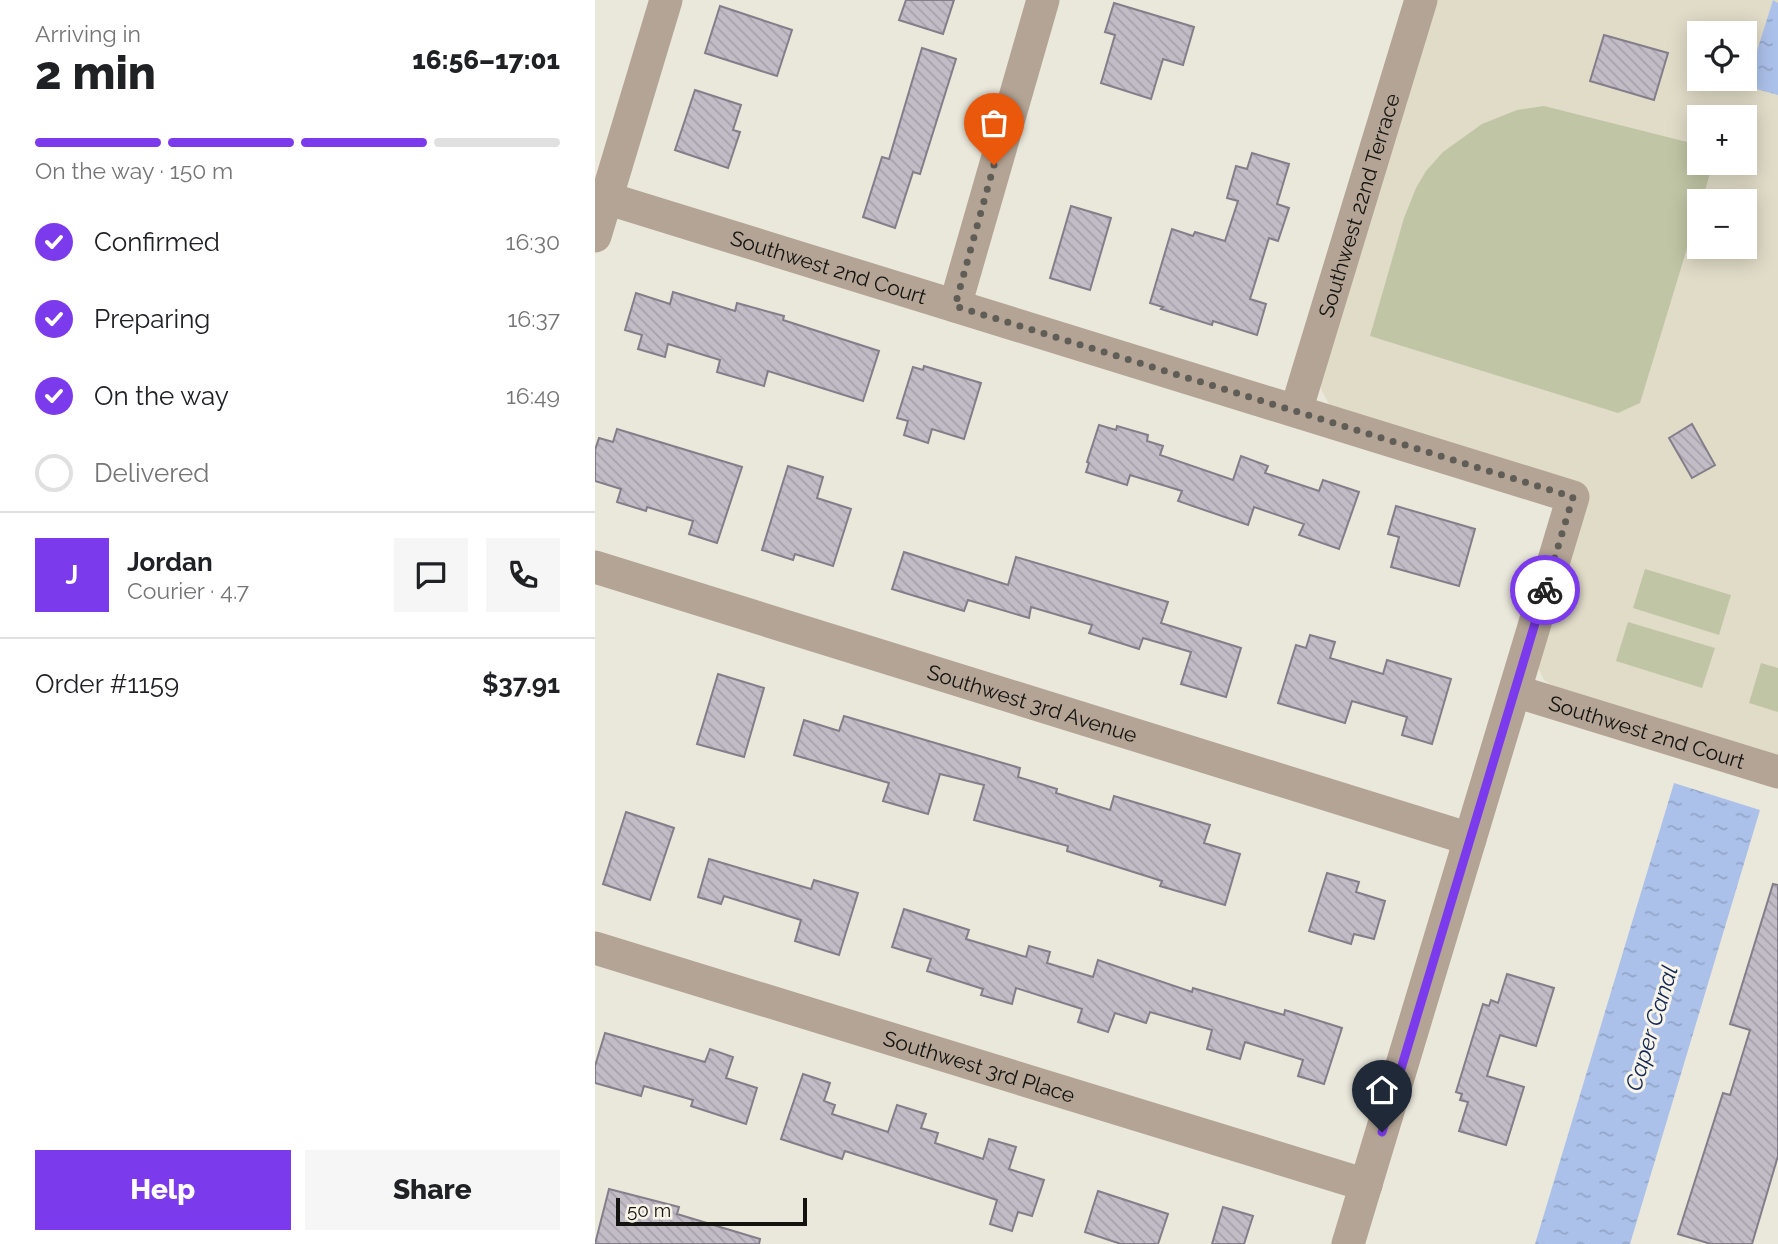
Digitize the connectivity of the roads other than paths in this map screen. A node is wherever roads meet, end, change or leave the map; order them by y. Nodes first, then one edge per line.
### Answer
1 (666, 0) edge
2 (1043, 0) edge
3 (1421, 0) edge
4 (606, 198) junction
5 (595, 236) edge
6 (955, 306) junction
7 (1296, 411) junction
8 (595, 567) edge
9 (1515, 691) junction
10 (1778, 772) edge
11 (1470, 839) junction
12 (595, 948) edge
13 (1366, 1185) junction
14 (1348, 1244) edge

1 - 4 street
2 - 6 street
3 - 7 street, Southwest 22nd Terrace
4 - 5 street
4 - 6 street, Southwest 2nd Court
6 - 7 street, Southwest 2nd Court
7 - 9 street, Southwest 2nd Court
8 - 11 street, Southwest 3rd Avenue
9 - 10 street, Southwest 2nd Court
9 - 11 street
11 - 13 street
12 - 13 street, Southwest 3rd Place
13 - 14 street

